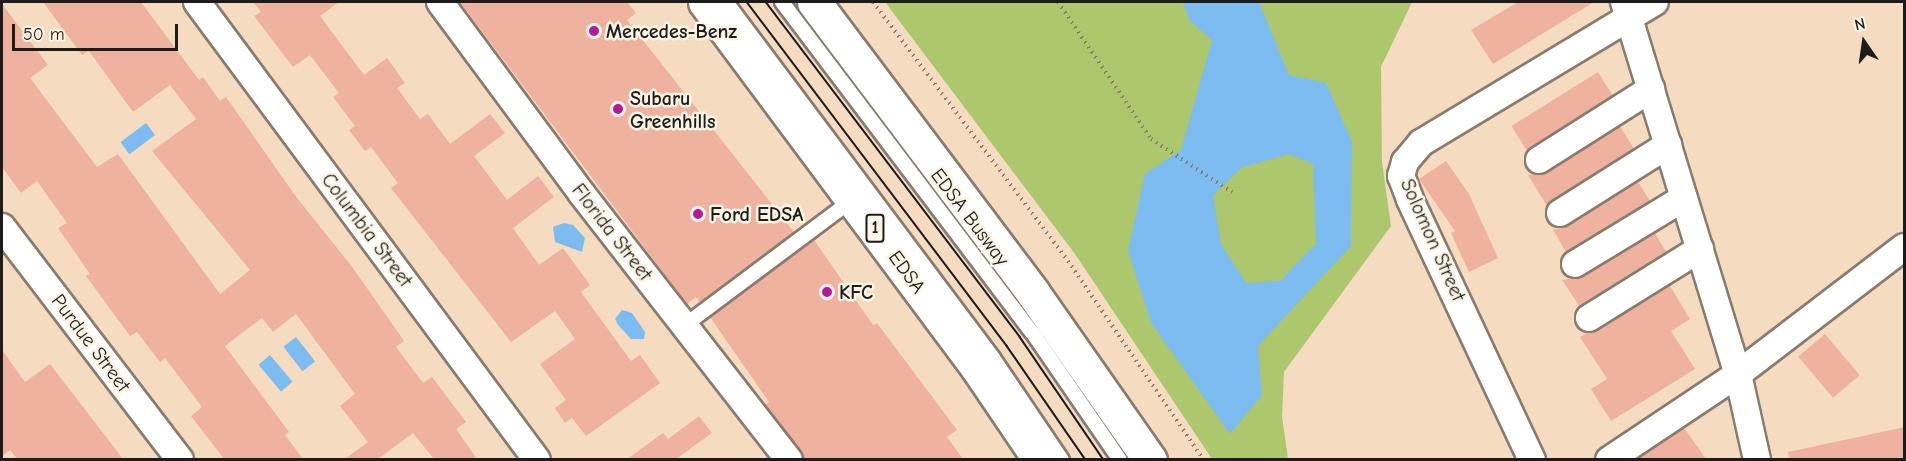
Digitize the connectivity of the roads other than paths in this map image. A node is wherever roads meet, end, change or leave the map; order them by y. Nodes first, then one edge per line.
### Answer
1 (197, 2) edge
2 (440, 2) edge
3 (705, 2) edge
4 (726, 2) edge
5 (782, 2) edge
6 (814, 2) edge
7 (1655, 2) edge
8 (1626, 9) edge
9 (1651, 90) junction
10 (1668, 145) junction
11 (1539, 160) dead end
12 (1684, 198) junction
13 (854, 199) junction
14 (1560, 213) dead end
15 (2, 226) edge
16 (1905, 247) edge
17 (1700, 249) junction
18 (1575, 264) dead end
19 (1589, 318) dead end
20 (685, 325) junction
21 (1738, 374) junction
22 (180, 459) edge
23 (537, 459) edge
24 (789, 459) edge
25 (1041, 459) edge
26 (1062, 459) edge
27 (1120, 459) edge
28 (1149, 459) edge
29 (1532, 459) edge
30 (1609, 459) edge
31 (1757, 459) edge

1 - 23 street, Columbia Street
2 - 20 street, Florida Street
3 - 13 highway, EDSA / 1
4 - 26 lane
5 - 27 lane, EDSA Busway
6 - 28 highway
7 - 8 street, Solomon Street
8 - 9 street
8 - 29 street, Solomon Street
9 - 10 street
9 - 11 street
10 - 12 street
10 - 14 street
12 - 17 street
12 - 18 street
13 - 20 lane
13 - 25 highway, EDSA / 1
15 - 22 street, Purdue Street
16 - 21 street
17 - 19 street
17 - 21 street
20 - 24 street, Florida Street
21 - 30 street
21 - 31 street

